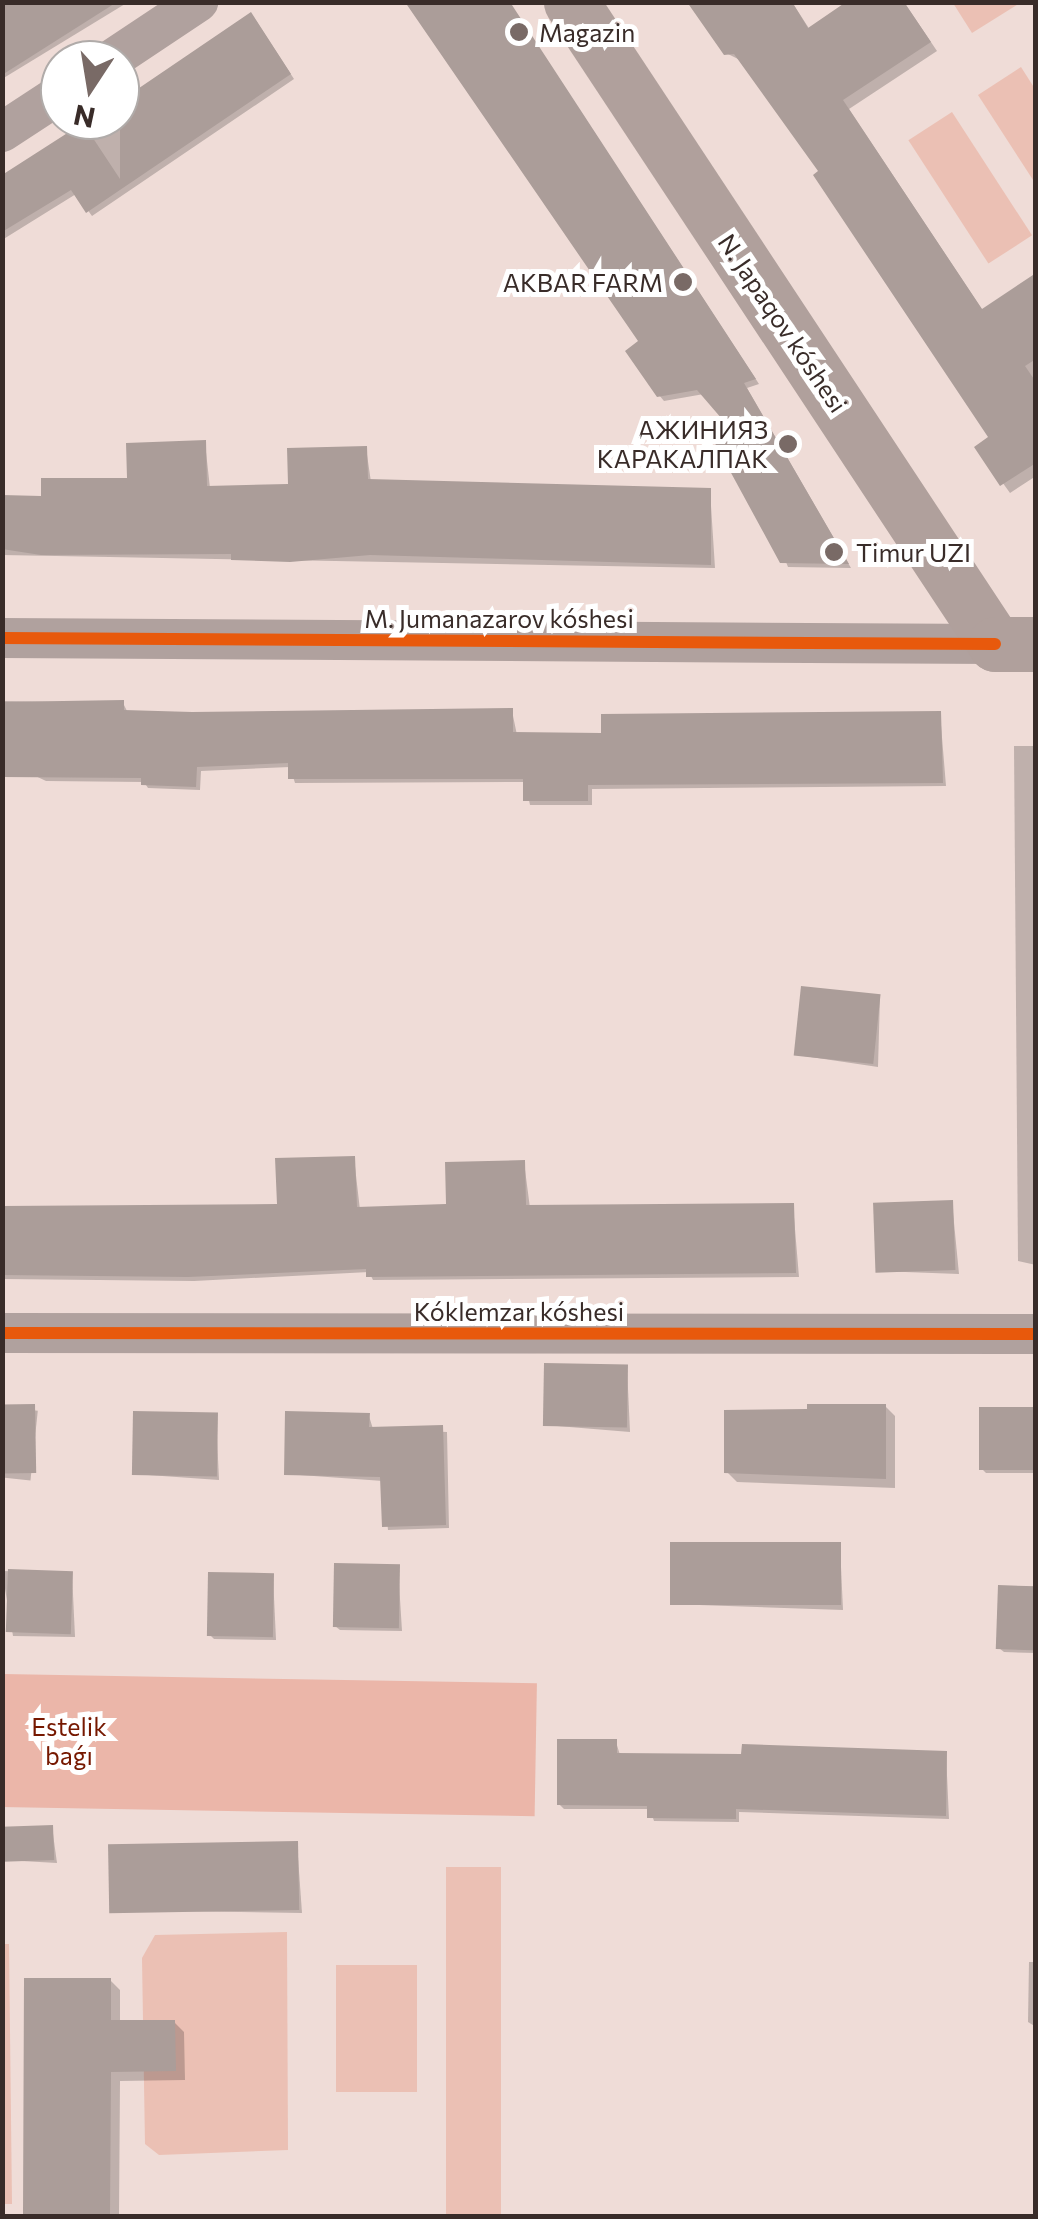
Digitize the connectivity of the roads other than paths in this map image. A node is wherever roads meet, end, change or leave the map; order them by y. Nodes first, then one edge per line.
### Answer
1 (198, 2) edge
2 (571, 2) edge
3 (140, 41) edge
4 (40, 107) edge
5 (2, 132) edge
6 (2, 638) edge
7 (1015, 644) edge
8 (2, 1333) edge
9 (1036, 1334) edge

1 - 3 street
2 - 7 main road, N. Japaqov kóshesi
4 - 5 street
6 - 7 street, M. Jumanazarov kóshesi
8 - 9 street, Kóklemzar kóshesi

